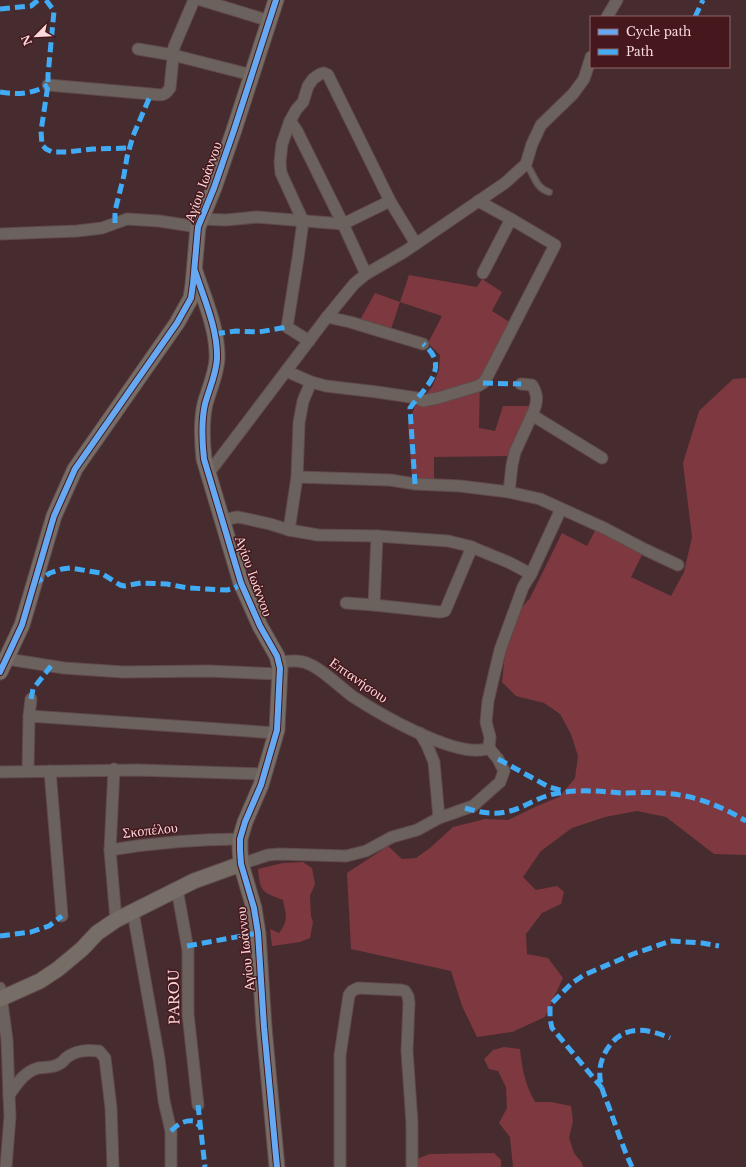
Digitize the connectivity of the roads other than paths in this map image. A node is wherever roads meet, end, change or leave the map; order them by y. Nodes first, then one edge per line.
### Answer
1 (194, 0) edge
2 (201, 0) edge
3 (276, 0) edge
4 (617, 0) edge
5 (608, 16) edge
6 (270, 21) junction
7 (138, 49) dead end
8 (173, 55) junction
9 (590, 60) edge
10 (252, 75) junction
11 (48, 85) dead end
12 (290, 122) junction
13 (526, 164) junction
14 (549, 192) dead end
15 (390, 200) junction
16 (478, 201) junction
17 (512, 219) junction
18 (303, 221) junction
19 (200, 223) junction
20 (343, 224) junction
21 (0, 234) edge
22 (416, 244) junction
23 (194, 271) junction
24 (366, 274) junction
25 (482, 274) dead end
26 (327, 317) junction
27 (309, 341) junction
28 (424, 344) dead end
29 (286, 371) junction
30 (311, 382) junction
31 (521, 384) dead end
32 (532, 415) junction
33 (602, 458) dead end
34 (208, 474) junction
35 (297, 477) junction
36 (509, 492) junction
37 (561, 509) junction
38 (222, 520) junction
39 (289, 530) junction
40 (377, 536) junction
41 (472, 547) junction
42 (678, 565) dead end
43 (532, 574) junction
44 (346, 603) dead end
45 (374, 605) junction
46 (3, 665) edge
47 (279, 668) junction
48 (31, 699) dead end
49 (29, 716) junction
50 (276, 734) junction
51 (420, 734) junction
52 (489, 748) junction
53 (114, 770) junction
54 (28, 771) junction
55 (50, 771) junction
56 (0, 772) edge
57 (264, 774) junction
58 (439, 818) junction
59 (240, 839) junction
60 (110, 850) junction
61 (241, 864) junction
62 (177, 889) junction
63 (133, 912) junction
64 (62, 916) dead end
65 (116, 920) junction
66 (0, 995) edge
67 (9, 1095) junction
68 (198, 1105) dead end
69 (6, 1167) edge
70 (113, 1167) edge
71 (171, 1167) edge
72 (277, 1167) edge
73 (340, 1167) edge
74 (412, 1167) edge

1 - 8 street
2 - 6 street
3 - 6 street, Αγίου Ιωάννου
4 - 5 street
6 - 10 street, Αγίου Ιωάννου
7 - 8 street
8 - 10 street
8 - 11 street
9 - 13 street
10 - 19 street, Αγίου Ιωάννου
12 - 15 street
12 - 18 street
12 - 20 street
13 - 14 lane
13 - 16 street
15 - 20 street
15 - 22 street
16 - 17 street
16 - 22 street
17 - 25 street
17 - 30 street
18 - 19 street
18 - 20 street
18 - 27 street
19 - 21 street
19 - 23 street, Αγίου Ιωάννου
20 - 24 street
22 - 24 street
23 - 34 street, Αγίου Ιωάννου
23 - 46 street
24 - 26 street
26 - 27 street
26 - 28 street
27 - 29 street
29 - 30 street
29 - 34 street
30 - 35 street
31 - 32 street
32 - 33 street
32 - 36 street
34 - 38 street, Αγίου Ιωάννου
35 - 36 street
35 - 39 street
36 - 37 street
37 - 42 street
37 - 43 street
38 - 39 street
38 - 47 street, Αγίου Ιωάννου
39 - 40 street
40 - 41 street
40 - 45 street
41 - 43 street
41 - 45 street
43 - 52 street
44 - 45 street
46 - 47 street, Επτανήσοιυ
47 - 50 street, Αγίου Ιωάννου
47 - 51 street, Επτανήσοιυ
48 - 49 street
49 - 50 street
49 - 54 street
50 - 57 street, Αγίου Ιωάννου
51 - 52 street, Επτανήσοιυ
51 - 58 street
52 - 58 street
53 - 55 street
53 - 57 street
53 - 60 street
54 - 55 street
54 - 56 street
55 - 64 street
57 - 59 street, Αγίου Ιωάννου
58 - 61 street
59 - 60 street, Σκοπέλου
59 - 61 street, Αγίου Ιωάννου
60 - 65 street, Σκοπέλου
61 - 62 street
61 - 72 street, Αγίου Ιωάννου
62 - 63 street
62 - 68 street, PAROU
63 - 65 street
63 - 71 street
65 - 66 street
66 - 67 street
67 - 69 street
67 - 70 street
73 - 74 street

